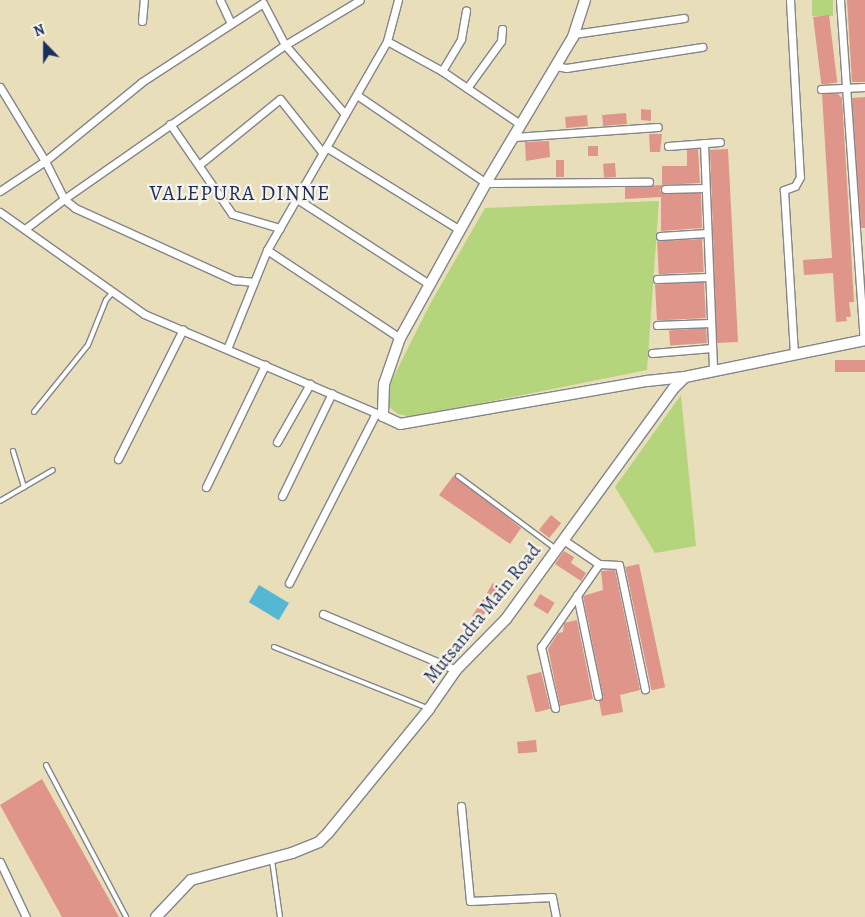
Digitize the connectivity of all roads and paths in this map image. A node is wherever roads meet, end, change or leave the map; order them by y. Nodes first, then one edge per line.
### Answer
1 (144, 0) edge
2 (220, 0) edge
3 (360, 0) edge
4 (399, 0) edge
5 (585, 0) edge
6 (790, 0) edge
7 (840, 0) edge
8 (264, 1) edge
9 (466, 10) dead end
10 (684, 18) dead end
11 (142, 21) dead end
12 (231, 24) junction
13 (502, 29) dead end
14 (574, 34) junction
15 (387, 41) junction
16 (285, 44) junction
17 (702, 47) dead end
18 (555, 66) junction
19 (442, 71) junction
20 (0, 87) edge
21 (865, 87) edge
22 (467, 88) junction
23 (846, 88) junction
24 (821, 89) dead end
25 (357, 96) junction
26 (345, 114) junction
27 (170, 124) junction
28 (520, 124) junction
29 (658, 127) dead end
30 (514, 137) junction
31 (720, 142) dead end
32 (704, 143) junction
33 (668, 146) dead end
34 (324, 150) junction
35 (45, 161) junction
36 (200, 164) junction
37 (648, 182) dead end
38 (486, 183) junction
39 (705, 188) junction
40 (665, 189) dead end
41 (0, 191) edge
42 (64, 199) junction
43 (297, 199) junction
44 (0, 212) edge
45 (280, 228) junction
46 (25, 230) junction
47 (460, 230) junction
48 (707, 233) junction
49 (660, 236) dead end
50 (267, 250) junction
51 (709, 277) junction
52 (657, 279) dead end
53 (254, 282) junction
54 (429, 284) junction
55 (113, 291) junction
56 (711, 323) junction
57 (657, 325) dead end
58 (184, 329) junction
59 (400, 338) junction
60 (865, 340) edge
61 (712, 348) junction
62 (227, 349) junction
63 (652, 353) dead end
64 (794, 355) junction
65 (265, 365) junction
66 (712, 371) junction
67 (685, 377) junction
68 (310, 384) junction
69 (332, 393) junction
70 (34, 412) dead end
71 (380, 414) junction
72 (277, 442) dead end
73 (13, 451) dead end
74 (118, 459) dead end
75 (53, 470) dead end
76 (458, 476) dead end
77 (24, 487) junction
78 (206, 487) dead end
79 (282, 496) dead end
80 (0, 500) edge
81 (565, 541) junction
82 (557, 550) junction
83 (599, 564) junction
84 (289, 583) dead end
85 (577, 595) junction
86 (323, 614) dead end
87 (274, 647) dead end
88 (456, 670) junction
89 (645, 688) dead end
90 (598, 696) dead end
91 (555, 708) dead end
92 (429, 709) junction
93 (46, 765) dead end
94 (461, 806) dead end
95 (272, 859) junction
96 (0, 862) edge
97 (26, 917) edge
98 (126, 917) edge
99 (156, 917) edge
100 (280, 917) edge
101 (556, 917) edge

1 - 11 street
2 - 12 street
3 - 16 street
4 - 15 street
5 - 14 street
6 - 64 street
7 - 23 street
8 - 12 street
8 - 16 street
9 - 19 street
10 - 14 street
12 - 35 street
13 - 22 street
14 - 18 street
15 - 19 street
15 - 25 street
16 - 26 street
16 - 27 street
17 - 18 street
18 - 28 street
19 - 22 street
20 - 35 street
21 - 23 street
22 - 28 street
23 - 24 street
23 - 60 street
25 - 26 street
25 - 38 street
26 - 34 street
27 - 36 street
27 - 42 street
28 - 30 street
29 - 30 street
30 - 38 street
31 - 32 street
32 - 33 street
32 - 39 street
34 - 36 street
34 - 43 street
34 - 47 street
35 - 41 street
35 - 42 street
36 - 45 street
37 - 38 street
38 - 47 street
39 - 40 street
39 - 48 street
42 - 46 street
42 - 53 street
43 - 45 street
43 - 54 street
44 - 46 street
45 - 50 street
46 - 55 street
47 - 54 street
48 - 49 street
48 - 51 street
50 - 53 street
50 - 59 street
51 - 52 street
51 - 56 street
53 - 62 street
54 - 59 street
55 - 58 street
55 - 70 lane
56 - 57 street
56 - 61 street
58 - 62 street
58 - 74 street
59 - 71 street
60 - 64 street
61 - 63 street
61 - 66 street
62 - 65 street
64 - 66 street
65 - 68 street
65 - 78 street
66 - 67 street
67 - 71 street
67 - 81 street, Mutsandra Main Road
68 - 69 street
68 - 72 street
69 - 71 street
69 - 79 street
71 - 84 street
73 - 77 lane
75 - 77 lane
76 - 82 lane
77 - 80 lane
81 - 82 street, Mutsandra Main Road
81 - 83 street
82 - 88 street, Mutsandra Main Road
83 - 85 street
83 - 89 street
85 - 90 street
85 - 91 street
86 - 88 street
87 - 92 lane
88 - 92 street, Mutsandra Main Road
92 - 95 street, Mutsandra Main Road
93 - 98 lane
94 - 101 street
95 - 99 street, Mutsandra Main Road
95 - 100 lane
96 - 97 street

